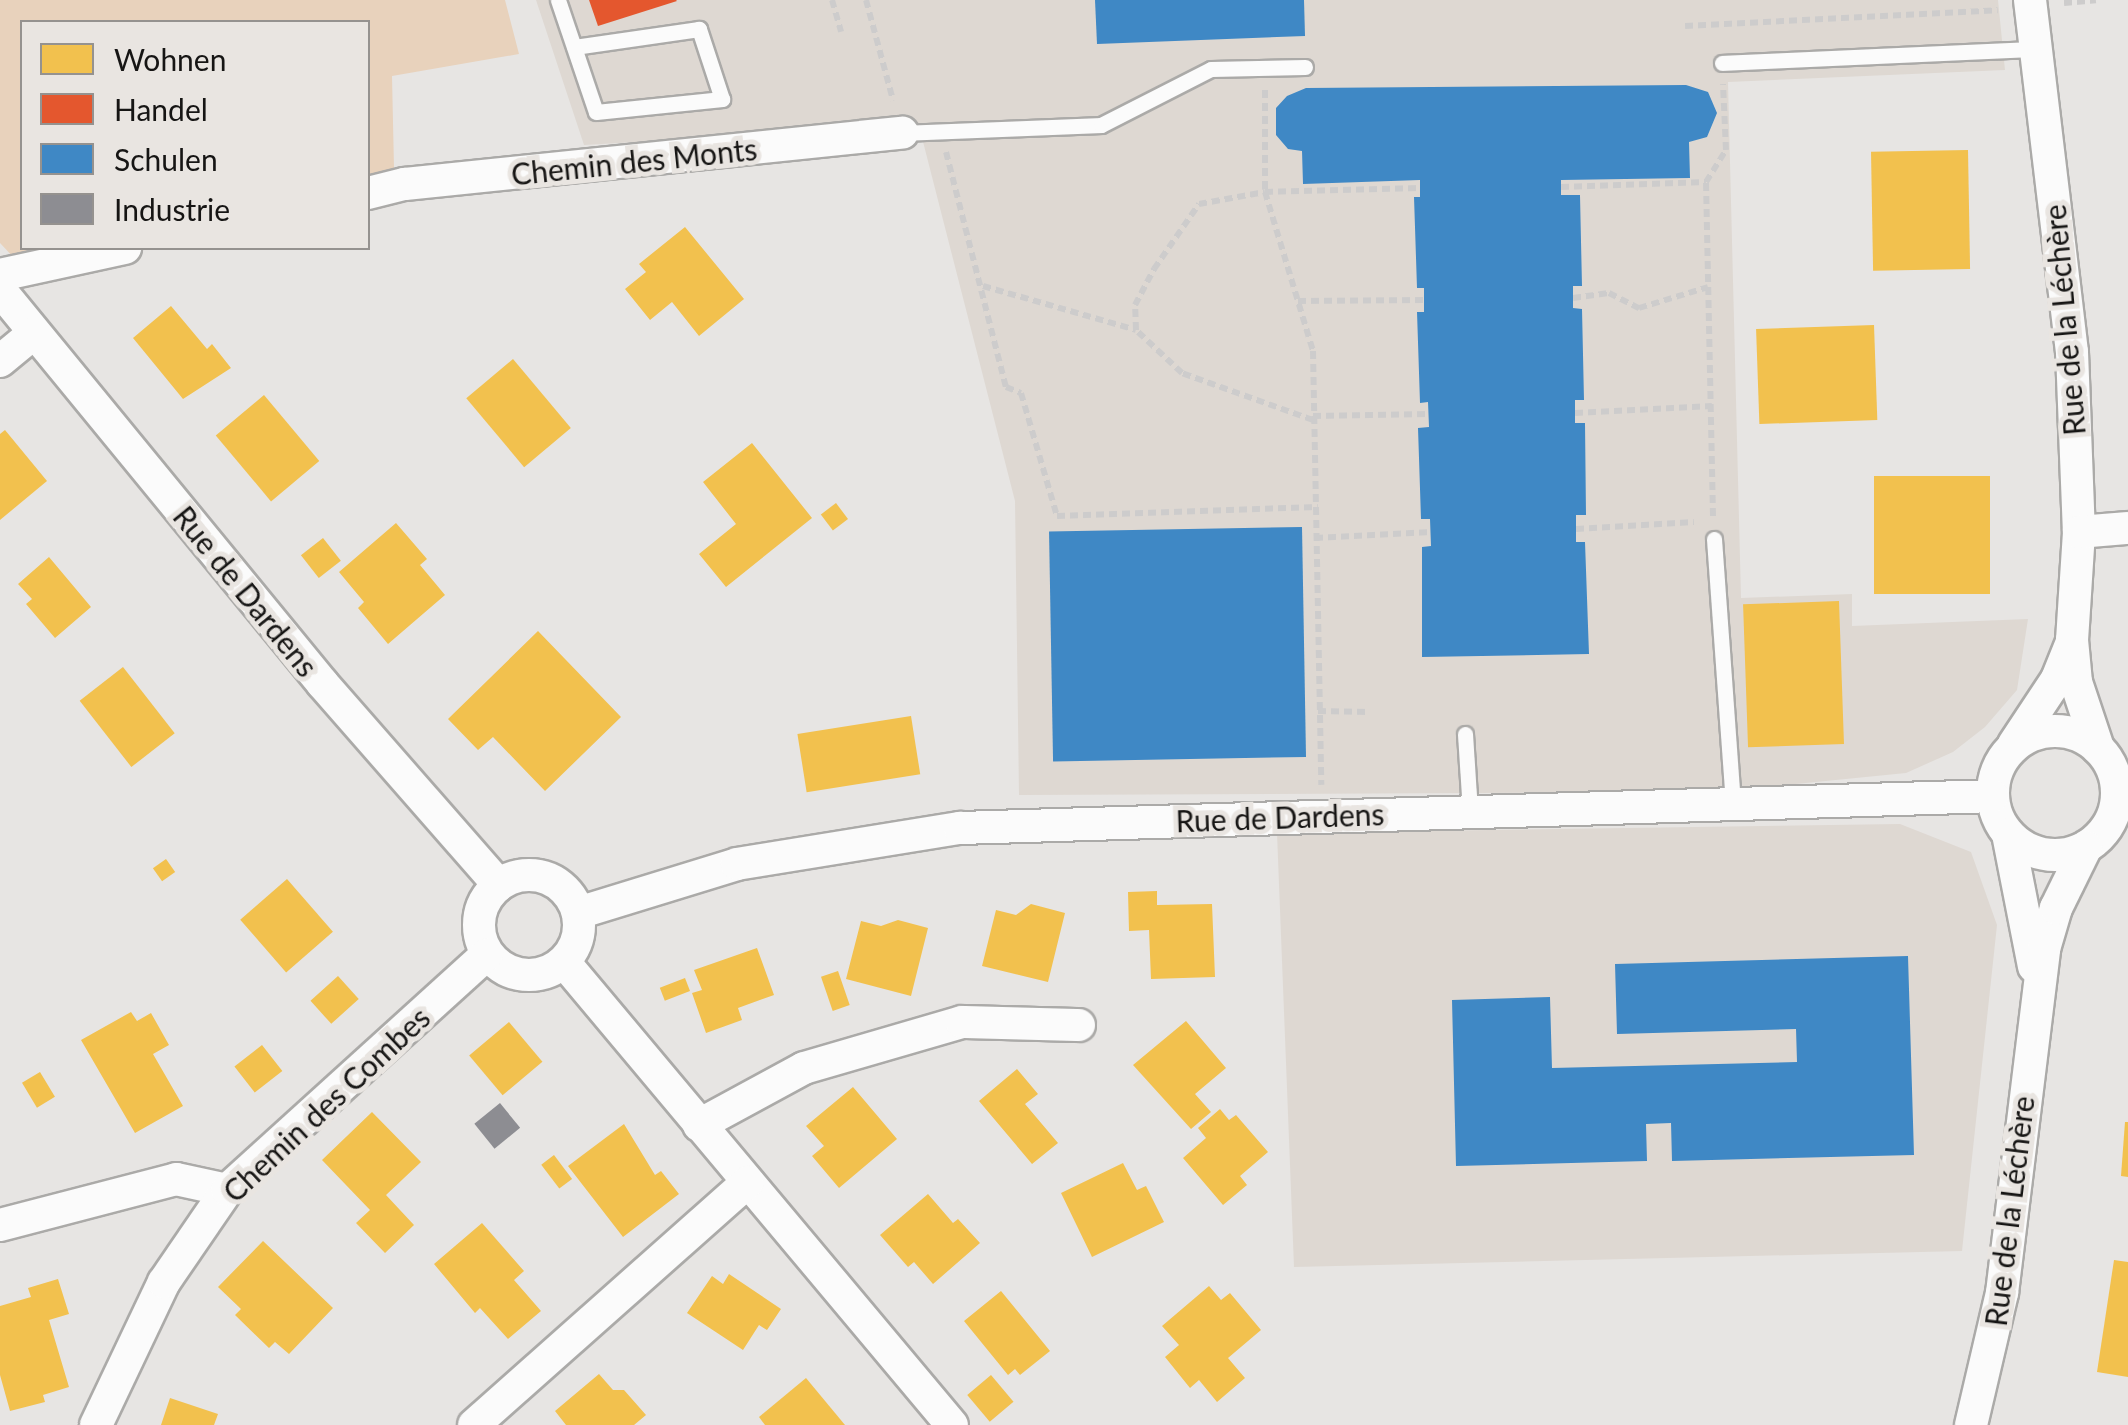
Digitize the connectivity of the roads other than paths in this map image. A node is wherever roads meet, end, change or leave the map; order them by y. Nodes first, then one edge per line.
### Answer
1 (558, 0) edge
2 (2018, 5) edge
3 (574, 47) junction
4 (2036, 49) junction
5 (1722, 63) road end
6 (1305, 67) dead end
7 (902, 133) joint
8 (370, 193) edge
9 (116, 250) edge
10 (0, 276) edge
11 (0, 290) edge
12 (34, 333) junction
13 (0, 361) edge
14 (2128, 528) edge
15 (2079, 532) junction
16 (1714, 540) dead end
17 (2072, 640) junction
18 (1464, 734) dead end
19 (2010, 749) junction
20 (2110, 757) edge
21 (1992, 796) junction
22 (1733, 801) junction
23 (1470, 811) junction
24 (2128, 824) edge
25 (2008, 834) junction
26 (2092, 843) junction
27 (499, 885) junction
28 (578, 913) junction
29 (488, 954) junction
30 (564, 962) junction
31 (2037, 995) junction
32 (1079, 1025) dead end
33 (699, 1124) junction
34 (748, 1182) junction
35 (228, 1190) junction
36 (0, 1225) edge
37 (96, 1425) edge
38 (474, 1425) edge
39 (952, 1425) edge
40 (1971, 1425) edge

1 - 3 lane
2 - 4 street, Rue de la Léchère
3 - 3 lane
4 - 5 lane
4 - 15 street, Rue de la Léchère
6 - 7 lane
7 - 8 street, Chemin des Monts
9 - 10 street
11 - 12 street, Rue de Dardens
12 - 13 street
12 - 27 street, Rue de Dardens
14 - 15 street
15 - 17 street, Rue de la Léchère
16 - 22 lane
17 - 19 street, Rue de la Léchère
17 - 20 street, Rue de la Léchère
18 - 23 lane
19 - 20 street
19 - 21 street
20 - 26 street
21 - 22 street, Rue de Dardens
21 - 25 street
22 - 23 street, Rue de Dardens
23 - 28 street, Rue de Dardens
24 - 26 street
25 - 26 street
25 - 31 street, Rue de la Léchère
26 - 31 street, Rue de la Léchère
27 - 28 street
27 - 29 street
28 - 30 street
29 - 30 street
29 - 35 street, Chemin des Combes
30 - 33 street
31 - 40 street, Rue de la Léchère
32 - 33 street
33 - 34 street
34 - 38 street
34 - 39 street
35 - 36 street
35 - 37 street, Chemin des Combes

